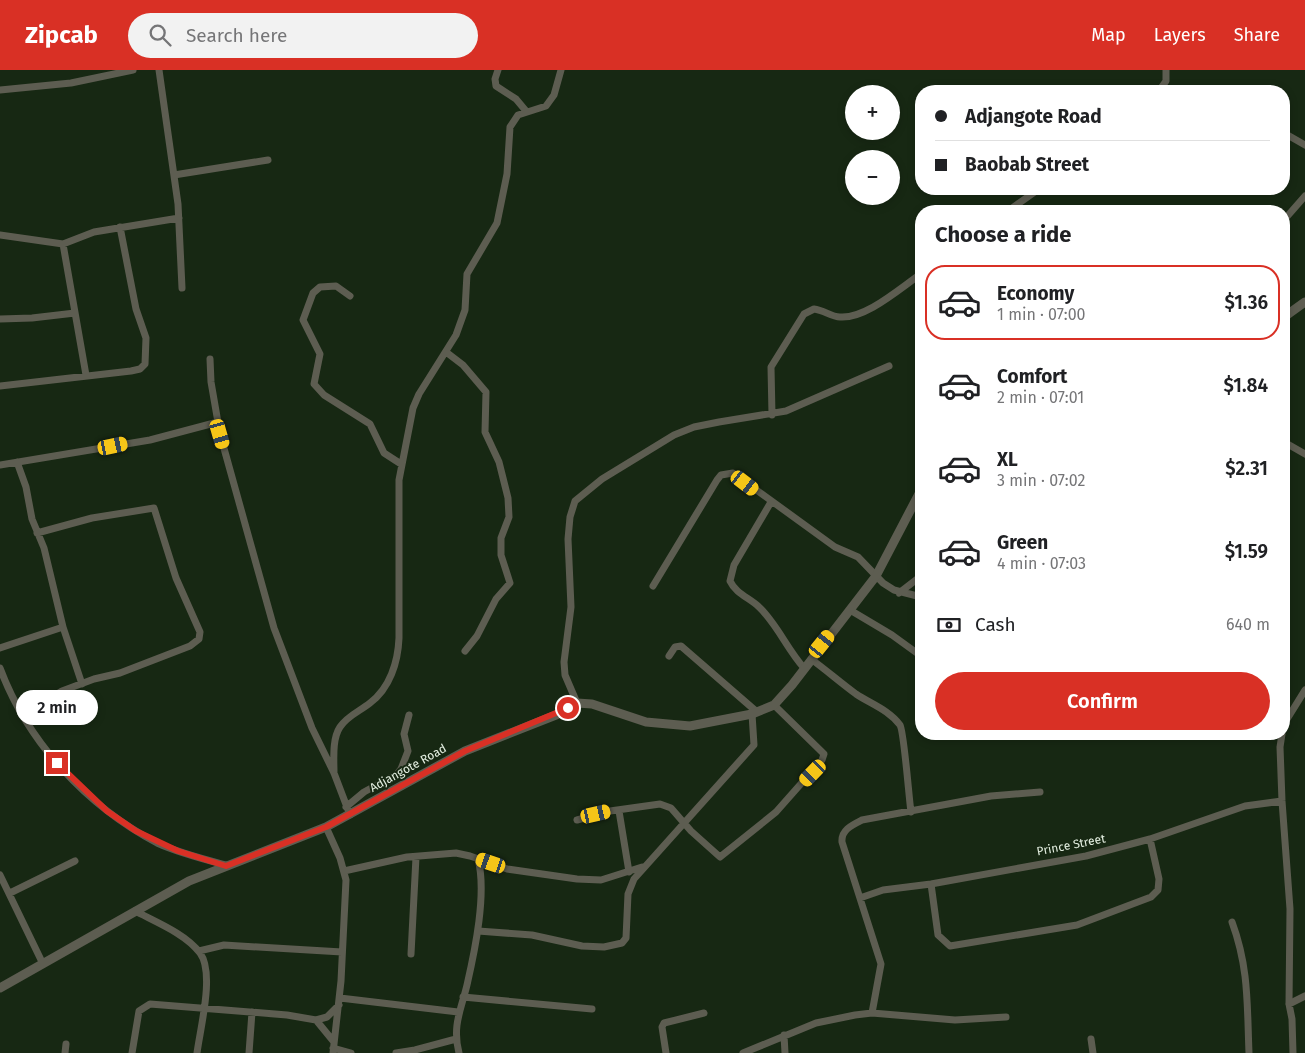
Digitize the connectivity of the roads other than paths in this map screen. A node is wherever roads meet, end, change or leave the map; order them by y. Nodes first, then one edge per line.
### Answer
1 (133, 70) edge
2 (159, 70) edge
3 (498, 70) edge
4 (561, 70) edge
5 (1166, 70) edge
6 (1163, 85) edge
7 (0, 90) edge
8 (526, 111) junction
9 (1290, 136) edge
10 (1305, 143) edge
11 (268, 160) dead end
12 (174, 175) junction
13 (1031, 195) edge
14 (1305, 196) edge
15 (1016, 205) edge
16 (1290, 213) edge
17 (179, 218) junction
18 (120, 227) junction
19 (0, 236) edge
20 (63, 244) junction
21 (915, 278) edge
22 (182, 288) dead end
23 (350, 296) dead end
24 (1305, 302) edge
25 (1290, 311) edge
26 (75, 313) junction
27 (0, 319) edge
28 (446, 352) junction
29 (210, 359) dead end
30 (889, 366) dead end
31 (86, 375) junction
32 (0, 386) edge
33 (772, 415) junction
34 (218, 422) junction
35 (1290, 446) edge
36 (1305, 454) edge
37 (17, 462) junction
38 (401, 464) junction
39 (0, 465) edge
40 (915, 501) edge
41 (771, 502) junction
42 (38, 533) junction
43 (876, 576) junction
44 (915, 581) edge
45 (653, 586) dead end
46 (899, 593) junction
47 (915, 596) edge
48 (850, 610) junction
49 (63, 627) junction
50 (0, 648) edge
51 (464, 651) dead end
52 (915, 652) edge
53 (669, 656) dead end
54 (811, 659) junction
55 (0, 668) edge
56 (804, 668) junction
57 (82, 684) junction
58 (1305, 690) edge
59 (577, 703) junction
60 (774, 704) junction
61 (754, 713) junction
62 (1290, 714) edge
63 (24, 715) junction
64 (409, 715) dead end
65 (1281, 740) edge
66 (334, 773) junction
67 (1040, 792) dead end
68 (1282, 801) junction
69 (348, 811) junction
70 (619, 811) junction
71 (911, 812) junction
72 (691, 817) junction
73 (577, 820) dead end
74 (685, 823) junction
75 (326, 827) junction
76 (692, 831) junction
77 (1150, 839) junction
78 (416, 857) junction
79 (478, 859) junction
80 (75, 861) dead end
81 (226, 866) junction
82 (643, 866) junction
83 (344, 871) junction
84 (629, 872) junction
85 (0, 875) edge
86 (617, 876) junction
87 (931, 884) junction
88 (630, 885) junction
89 (10, 893) junction
90 (860, 898) junction
91 (135, 910) junction
92 (1232, 922) dead end
93 (478, 931) junction
94 (199, 951) junction
95 (342, 952) junction
96 (411, 954) dead end
97 (43, 964) junction
98 (0, 988) edge
99 (1305, 996) edge
100 (463, 997) junction
101 (339, 1002) junction
102 (1289, 1004) junction
103 (204, 1007) junction
104 (592, 1008) dead end
105 (252, 1012) junction
106 (458, 1012) junction
107 (704, 1013) dead end
108 (872, 1013) junction
109 (1006, 1017) dead end
110 (316, 1020) junction
111 (784, 1035) junction
112 (456, 1039) junction
113 (1091, 1039) dead end
114 (66, 1044) dead end
115 (334, 1048) edge
116 (64, 1053) edge
117 (132, 1053) edge
118 (197, 1053) edge
119 (249, 1053) edge
120 (351, 1053) edge
121 (396, 1053) edge
122 (459, 1053) edge
123 (666, 1053) edge
124 (744, 1053) edge
125 (785, 1053) edge
126 (1092, 1053) edge
127 (1249, 1053) edge
128 (1292, 1053) edge

1 - 7 street
2 - 12 street
3 - 8 street
4 - 8 street
5 - 6 street
8 - 28 street
9 - 10 street
11 - 12 street
12 - 17 street
13 - 15 street
14 - 16 street
17 - 18 street
17 - 22 street
18 - 20 street
18 - 31 street
19 - 20 street
20 - 26 street
21 - 33 street
23 - 38 street
24 - 25 street
26 - 27 street
26 - 31 street
28 - 38 street
28 - 51 street
29 - 34 street
30 - 33 street
31 - 32 street
33 - 59 street
34 - 37 street
34 - 66 street
35 - 36 street
37 - 39 street
37 - 42 street
38 - 66 street
40 - 43 street
41 - 43 street
41 - 45 street
41 - 56 street
42 - 49 street
42 - 57 street
43 - 46 street
43 - 48 street
44 - 46 street
46 - 47 street
48 - 52 street
48 - 54 street
49 - 50 street
49 - 57 street
53 - 61 street
54 - 56 street
54 - 71 street
55 - 63 street
56 - 60 street
57 - 63 street
58 - 62 street
59 - 61 street
59 - 69 street, Adjangote Road
60 - 61 street
60 - 76 street
61 - 72 street
63 - 81 street
64 - 69 street
65 - 68 street
66 - 69 street
67 - 71 street
68 - 77 street, Prince Street
68 - 102 street
69 - 75 street, Adjangote Road
70 - 73 street
70 - 74 street
70 - 84 street
71 - 90 street
72 - 74 street
72 - 76 street
74 - 76 street
74 - 82 street
75 - 81 street, Adjangote Road
75 - 83 street
77 - 87 street, Prince Street
77 - 87 street
78 - 79 street
78 - 83 street
78 - 96 street
79 - 86 street
79 - 93 street
80 - 89 street
81 - 91 street, Adjangote Road
82 - 84 street
82 - 88 street
83 - 95 street
84 - 86 street
85 - 89 street
86 - 88 street
87 - 90 street, Prince Street
88 - 93 street
89 - 97 street
90 - 108 street
91 - 94 street
91 - 97 street, Adjangote Road
92 - 127 street
93 - 100 street
94 - 95 street
94 - 103 street
95 - 101 street
97 - 98 street, Adjangote Road
99 - 102 street
100 - 104 street
100 - 106 street
101 - 106 street
101 - 110 street
101 - 115 street
102 - 128 street
103 - 105 street
103 - 117 street
103 - 118 street
105 - 110 street
105 - 119 street
106 - 112 street
107 - 123 street
108 - 109 street
108 - 111 street
110 - 115 street
111 - 124 street
111 - 125 street
112 - 121 street
112 - 122 street
113 - 126 street
114 - 116 street
115 - 120 street

